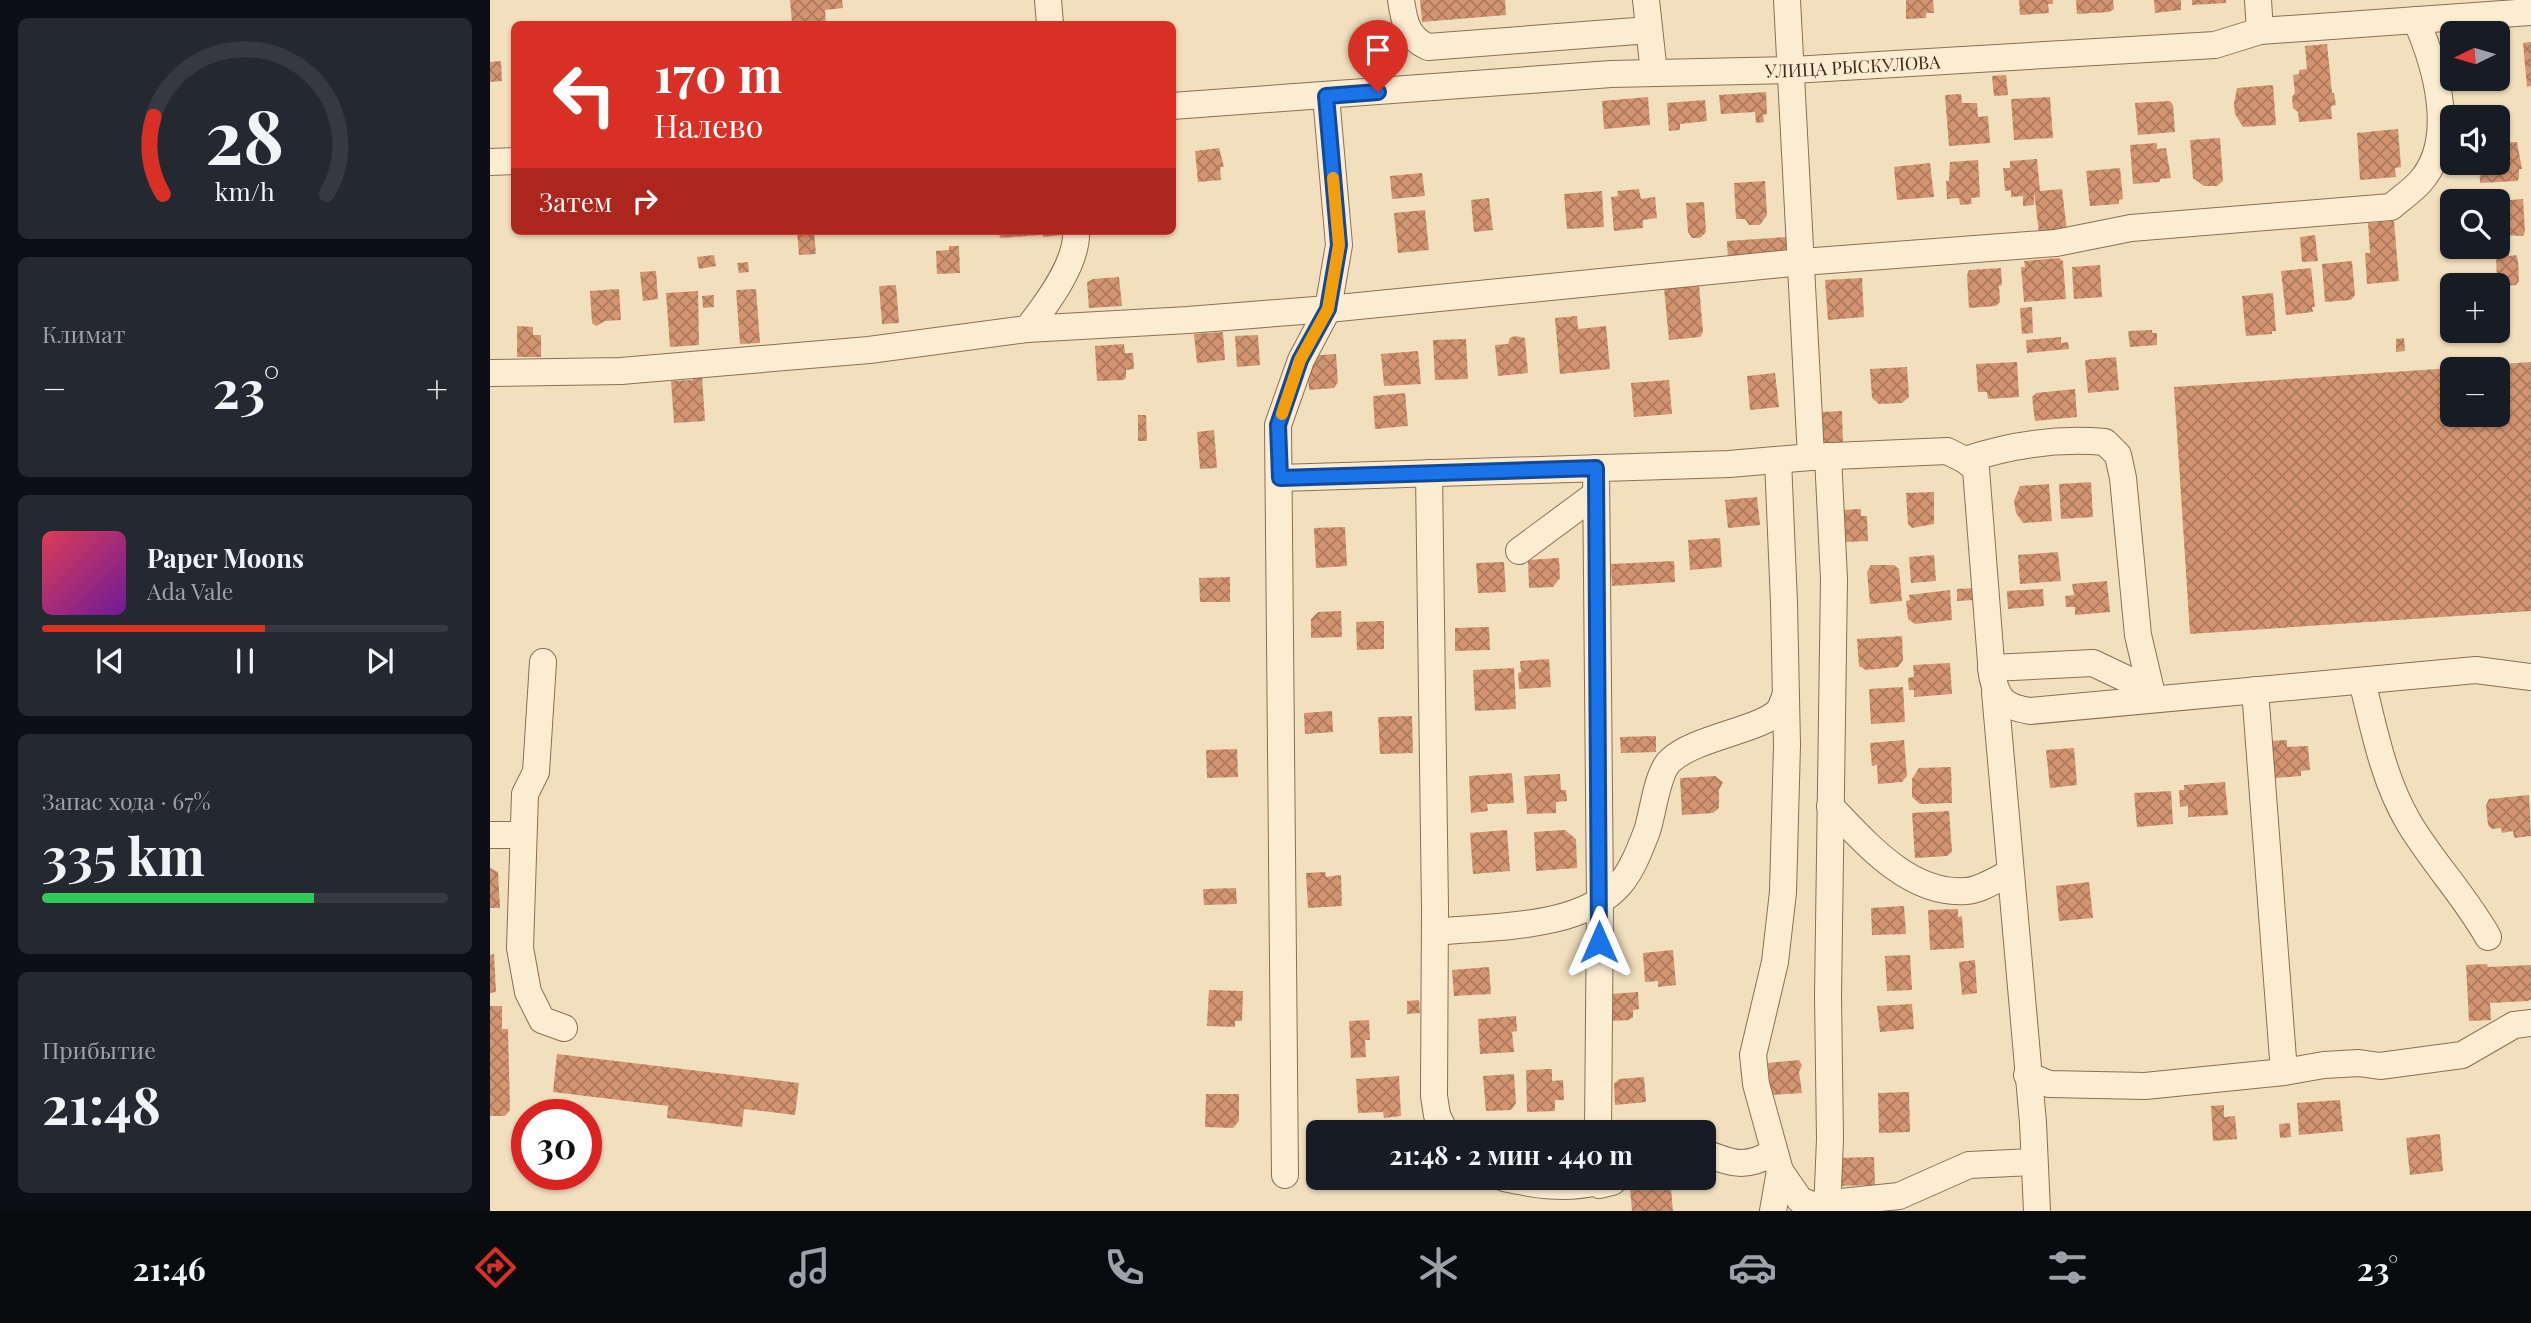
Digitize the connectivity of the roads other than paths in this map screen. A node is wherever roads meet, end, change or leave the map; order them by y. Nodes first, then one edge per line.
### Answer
1 (1048, 0) edge
2 (1401, 0) edge
3 (1646, 0) edge
4 (1787, 0) edge
5 (2258, 0) edge
6 (2531, 12) edge
7 (2416, 20) junction
8 (1049, 21) edge
9 (2260, 31) junction
10 (1651, 52) junction
11 (1793, 70) junction
12 (1326, 96) junction
13 (1176, 106) edge
14 (511, 160) edge
15 (490, 162) edge
16 (1076, 235) edge
17 (1802, 262) junction
18 (1328, 309) junction
19 (1027, 329) junction
20 (490, 373) edge
21 (1819, 456) junction
22 (1778, 460) junction
23 (1965, 460) junction
24 (1429, 473) junction
25 (1280, 478) junction
26 (1596, 481) junction
27 (1519, 551) dead end
28 (543, 662) dead end
29 (2531, 677) edge
30 (1993, 680) junction
31 (2362, 681) junction
32 (2150, 689) junction
33 (2255, 690) junction
34 (1786, 694) junction
35 (1830, 806) junction
36 (490, 835) edge
37 (523, 835) junction
38 (2010, 873) junction
39 (1600, 901) junction
40 (1435, 932) junction
41 (2488, 937) dead end
42 (2531, 1023) edge
43 (564, 1028) dead end
44 (2284, 1072) junction
45 (2027, 1075) junction
46 (1439, 1120) edge
47 (1598, 1120) edge
48 (1716, 1156) edge
49 (1777, 1162) junction
50 (2033, 1162) junction
51 (1285, 1175) dead end
52 (1827, 1207) edge
53 (1773, 1211) edge
54 (2037, 1211) edge

1 - 8 street
2 - 10 street
3 - 10 street
4 - 11 street
5 - 9 street
6 - 7 street, УЛИЦА РЫСКУЛОВА
7 - 9 street, УЛИЦА РЫСКУЛОВА
7 - 17 street
9 - 11 street, УЛИЦА РЫСКУЛОВА
10 - 11 street, УЛИЦА РЫСКУЛОВА
10 - 12 street, УЛИЦА РЫСКУЛОВА
11 - 17 street
12 - 13 street, УЛИЦА РЫСКУЛОВА
12 - 18 street
14 - 15 street
16 - 19 street
17 - 18 street
17 - 21 street
18 - 19 street
18 - 25 street
19 - 20 street
21 - 22 street
21 - 23 street
21 - 35 street
22 - 26 street
22 - 34 street
23 - 30 street
23 - 32 street
24 - 25 street
24 - 26 street
24 - 40 street
25 - 51 street
26 - 27 street
26 - 39 street
28 - 37 street
29 - 31 street
30 - 32 street
30 - 32 street
30 - 38 street
31 - 33 street
31 - 41 street
32 - 33 street
33 - 44 street
34 - 39 street
34 - 49 street
35 - 38 street
35 - 52 street
36 - 37 street
37 - 43 street
38 - 45 street
39 - 40 street
39 - 47 street
40 - 46 street
42 - 44 street
44 - 45 street
45 - 50 street
48 - 49 street
49 - 52 street
49 - 53 street
50 - 52 street
50 - 54 street

